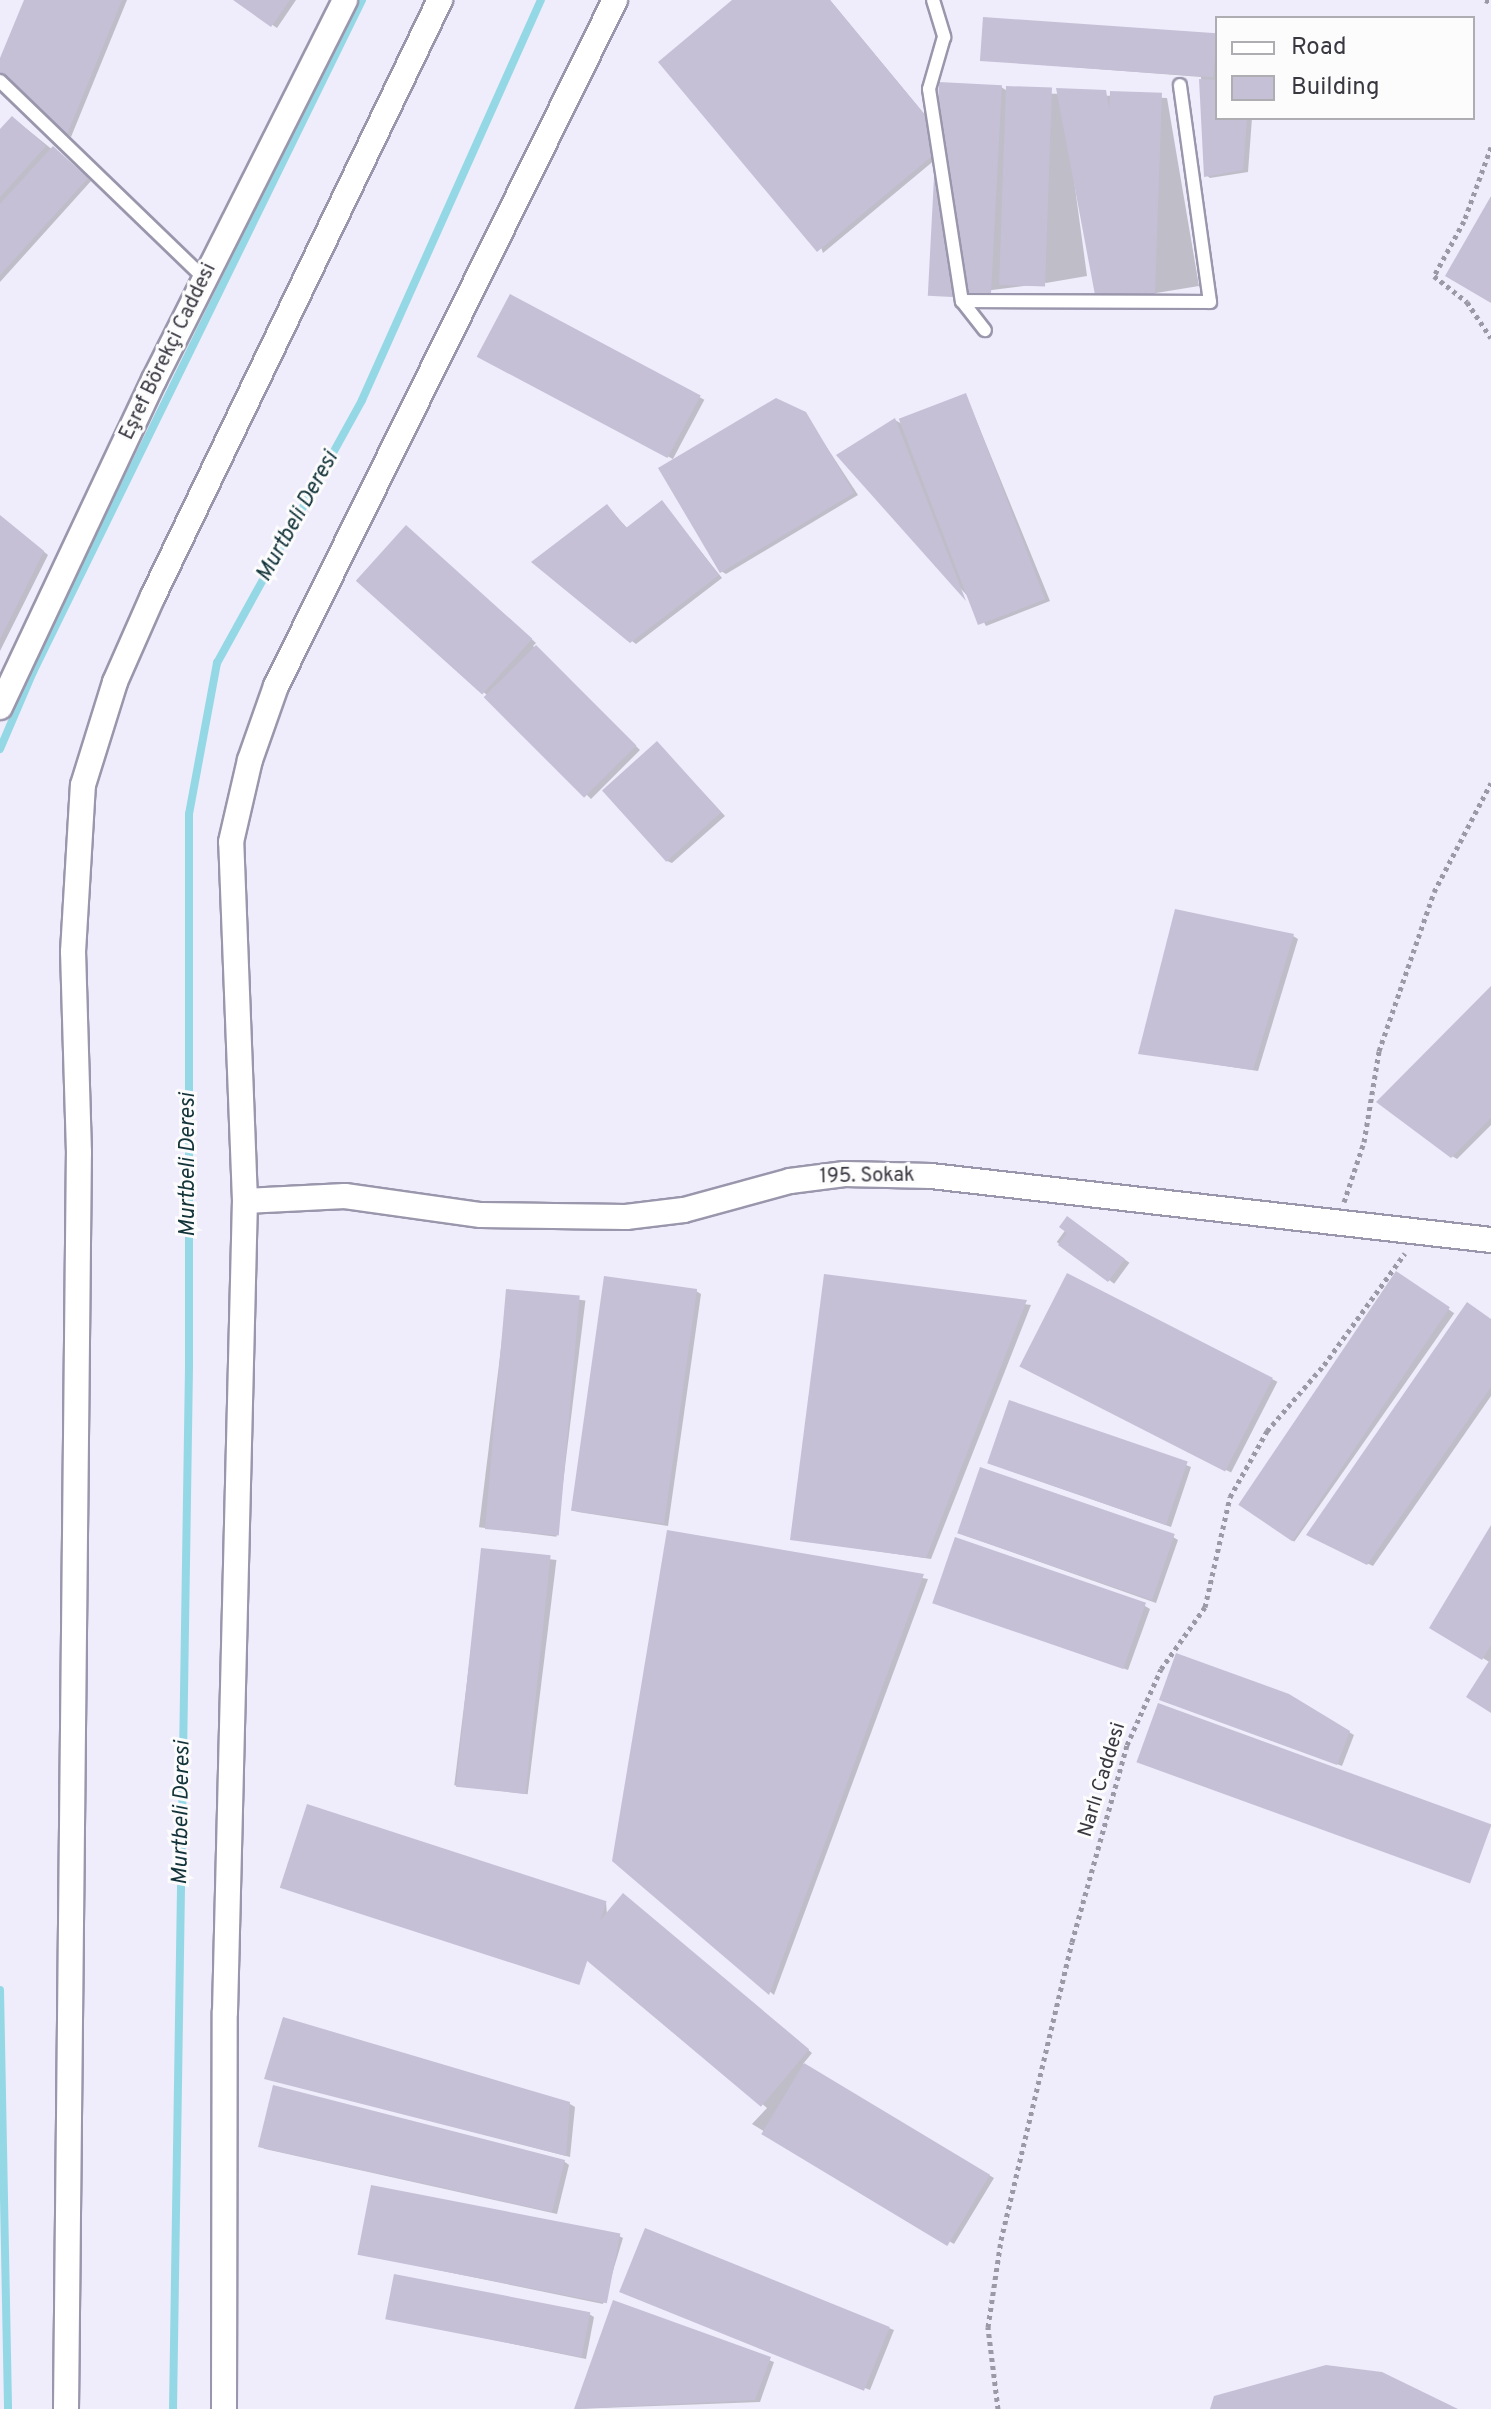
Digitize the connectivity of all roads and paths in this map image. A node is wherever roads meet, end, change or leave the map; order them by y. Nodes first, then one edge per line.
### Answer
1 (345, 0) edge
2 (440, 0) edge
3 (615, 0) edge
4 (933, 0) edge
5 (1485, 0) edge
6 (1491, 2) edge
7 (0, 81) edge
8 (1180, 85) dead end
9 (1491, 147) edge
10 (205, 279) junction
11 (962, 301) junction
12 (985, 330) dead end
13 (1491, 338) edge
14 (0, 707) edge
15 (1491, 783) edge
16 (245, 1201) junction
17 (1338, 1221) junction
18 (1421, 1231) junction
19 (1491, 1240) edge
20 (66, 2409) edge
21 (224, 2409) edge
22 (998, 2409) edge

1 - 10 street, Eşref Börekçi Caddesi
2 - 20 street
3 - 16 street
4 - 11 lane
5 - 6 path
7 - 10 lane
8 - 11 lane
9 - 13 path
10 - 14 street, Eşref Börekçi Caddesi
11 - 12 lane
15 - 17 path
16 - 17 street, 195. Sokak
16 - 21 street
17 - 18 street, 195. Sokak
18 - 19 street, 195. Sokak
18 - 22 path, Narlı Caddesi

